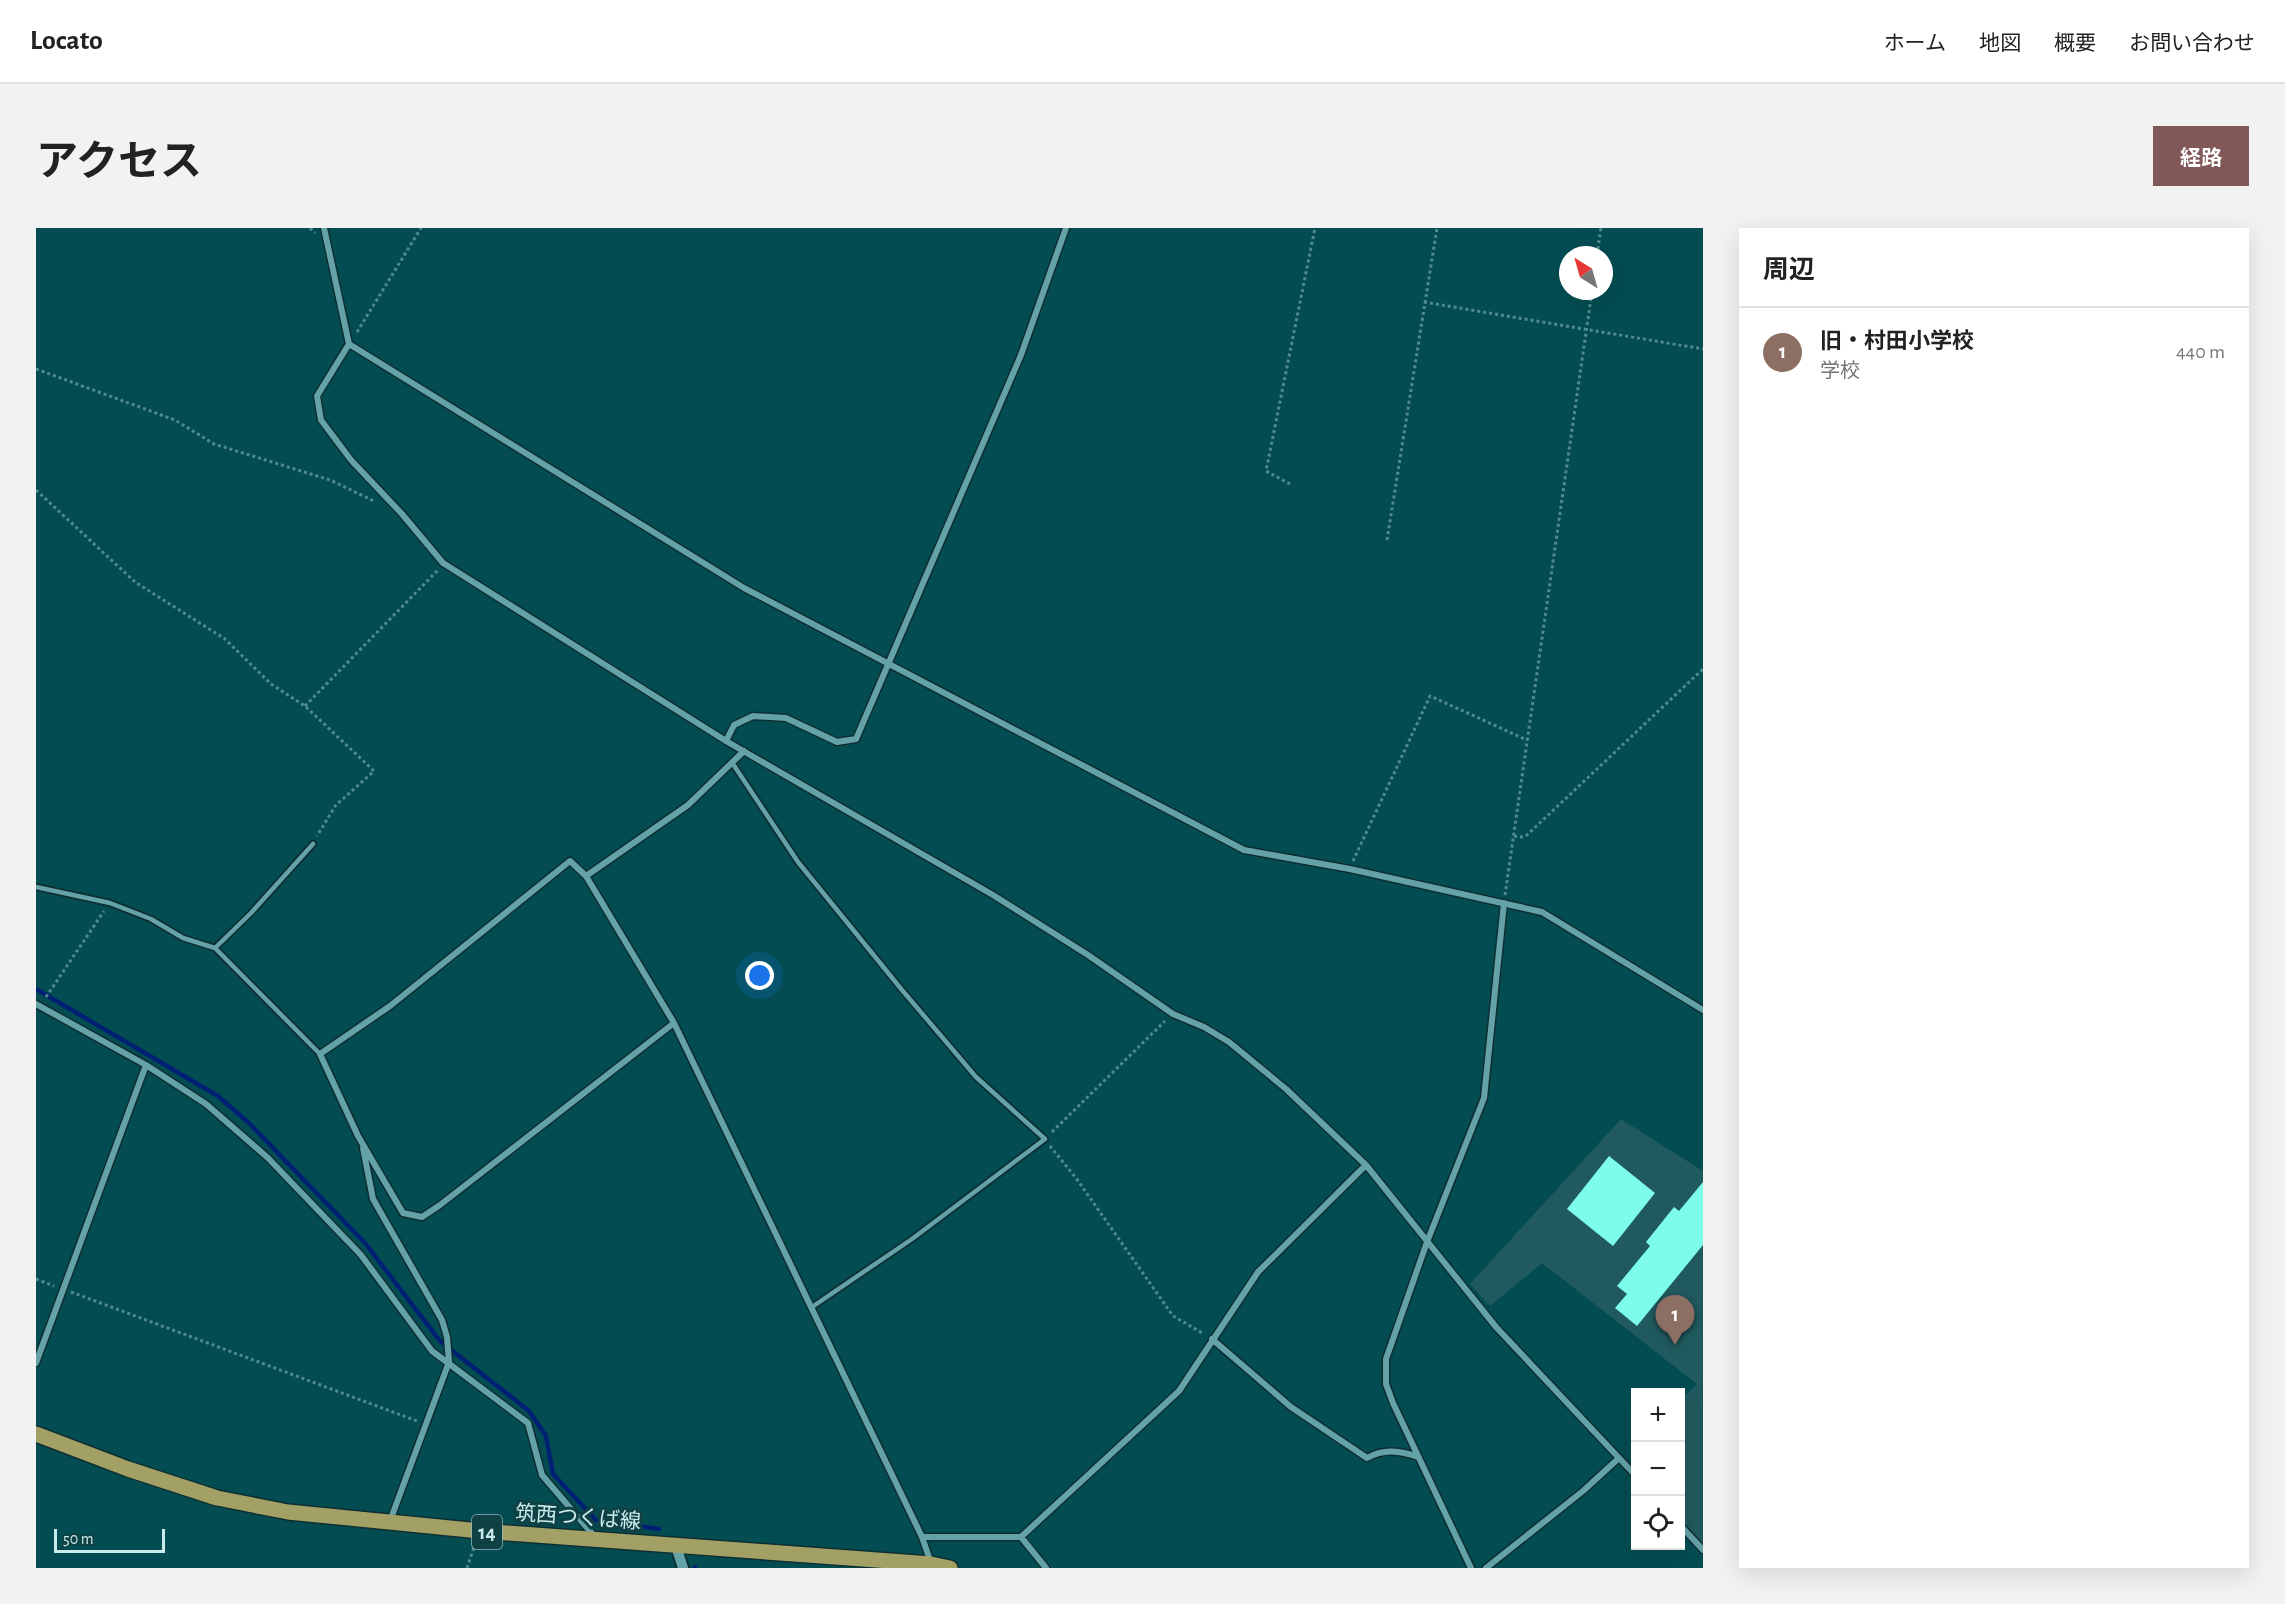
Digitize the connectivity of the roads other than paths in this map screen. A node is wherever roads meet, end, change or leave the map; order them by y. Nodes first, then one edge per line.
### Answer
1 (324, 228) edge
2 (1066, 228) edge
3 (349, 344) junction
4 (888, 664) junction
5 (726, 741) junction
6 (744, 751) junction
7 (733, 764) junction
8 (313, 844) road end
9 (586, 876) junction
10 (36, 888) edge
11 (1504, 903) junction
12 (215, 948) junction
13 (38, 1005) edge
14 (1703, 1010) edge
15 (674, 1023) junction
16 (320, 1054) junction
17 (146, 1065) junction
18 (362, 1142) junction
19 (1366, 1165) junction
20 (1427, 1242) junction
21 (812, 1307) junction
22 (1212, 1339) junction
23 (448, 1362) junction
24 (36, 1363) edge
25 (36, 1434) edge
26 (1419, 1458) junction
27 (1618, 1458) junction
28 (1631, 1472) edge
29 (390, 1522) junction
30 (1685, 1531) edge
31 (922, 1537) junction
32 (1021, 1537) junction
33 (598, 1540) junction
34 (676, 1545) junction
35 (1703, 1550) edge
36 (931, 1564) junction
37 (683, 1568) edge
38 (950, 1568) edge
39 (1046, 1568) edge
40 (1471, 1568) edge
41 (1486, 1568) edge

1 - 3 street
2 - 4 street
3 - 4 street
3 - 5 street
4 - 5 street
4 - 11 street
5 - 6 street
6 - 7 street
6 - 19 street
7 - 9 street
7 - 21 lane
8 - 12 lane
9 - 15 street
9 - 16 street
10 - 12 lane
11 - 14 street
11 - 20 street
12 - 16 lane
13 - 17 street
15 - 18 street
15 - 21 street
16 - 18 street
17 - 23 street
17 - 24 street
18 - 23 street
19 - 20 street
19 - 22 street
20 - 26 street
20 - 27 street
21 - 31 street
22 - 26 street
22 - 32 street
23 - 29 street
23 - 33 street
25 - 29 main road, 筑西つくば線 / 14
26 - 40 street
27 - 28 street
27 - 41 street
29 - 33 main road, 筑西つくば線 / 14
30 - 35 street
31 - 32 street
31 - 36 street
32 - 39 street
33 - 34 main road, 筑西つくば線 / 14
34 - 36 main road, 筑西つくば線 / 14
34 - 37 street
36 - 38 main road, 筑西つくば線 / 14

